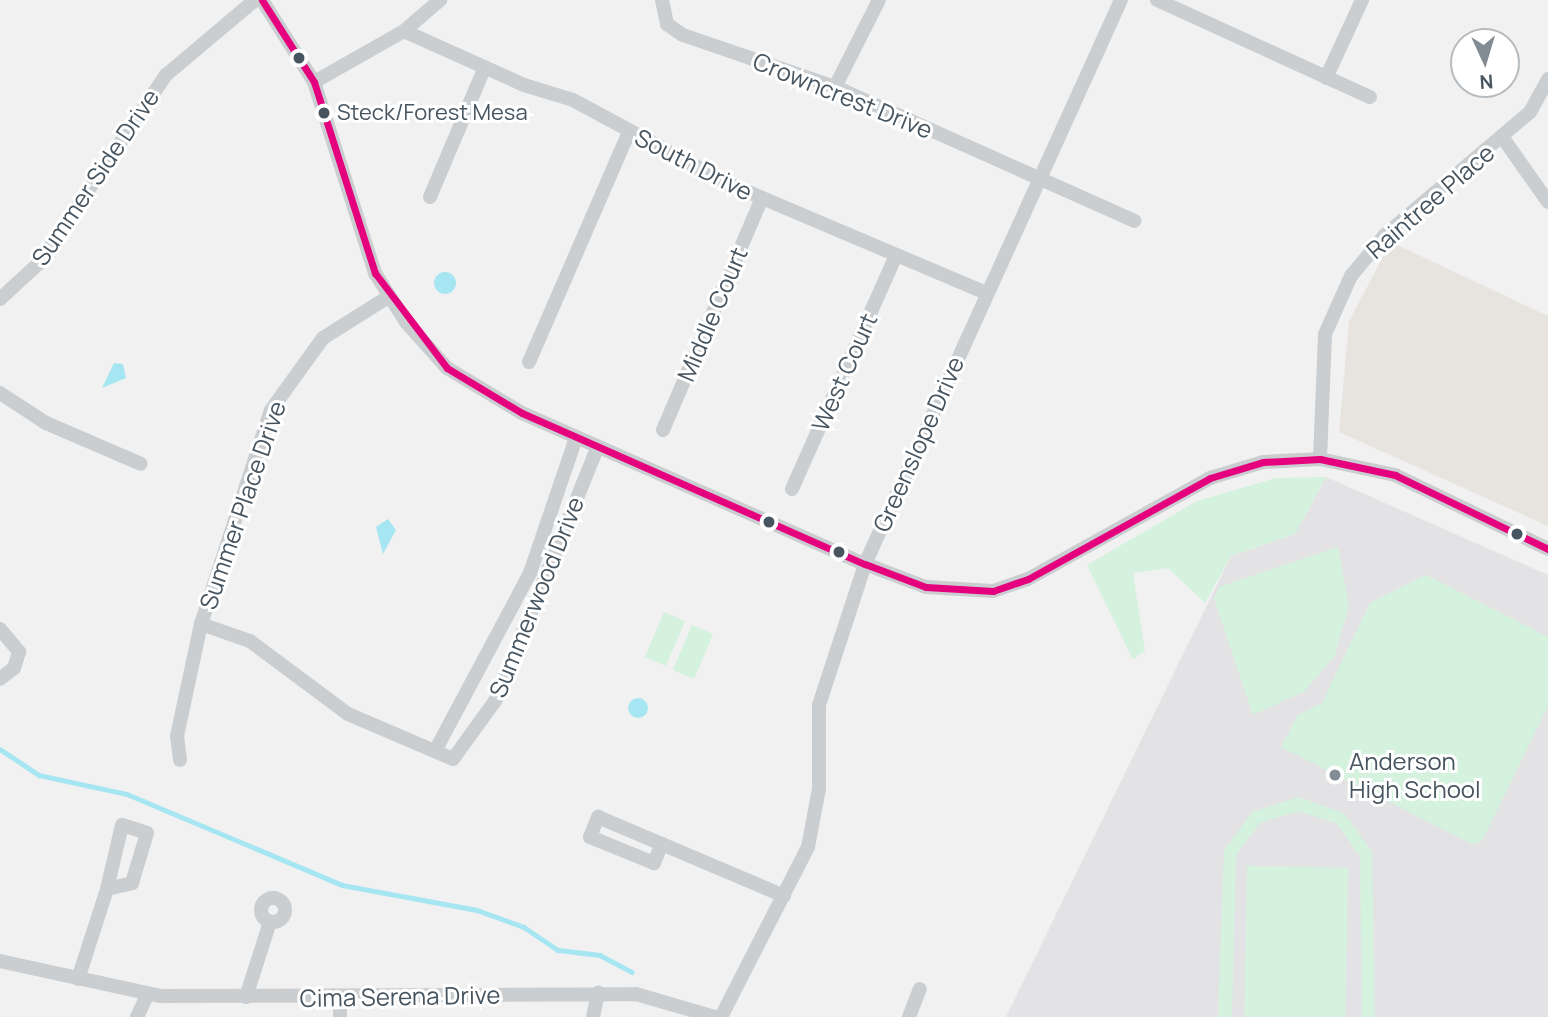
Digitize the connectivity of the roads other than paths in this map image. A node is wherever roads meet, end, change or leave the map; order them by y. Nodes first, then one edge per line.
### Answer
1 (255, 0) edge
2 (262, 0) edge
3 (440, 0) edge
4 (662, 0) edge
5 (879, 0) edge
6 (1121, 0) edge
7 (1157, 0) edge
8 (1362, 0) edge
9 (404, 31) junction
10 (485, 66) junction
11 (1326, 78) junction
12 (1548, 79) edge
13 (314, 82) junction
14 (835, 87) junction
15 (1370, 97) dead end
16 (629, 132) junction
17 (1503, 138) junction
18 (1042, 178) junction
19 (430, 197) dead end
20 (762, 198) junction
21 (1548, 202) edge
22 (1134, 220) dead end
23 (896, 256) junction
24 (986, 293) junction
25 (388, 297) junction
26 (0, 299) edge
27 (528, 362) dead end
28 (0, 393) edge
29 (663, 430) dead end
30 (576, 438) junction
31 (597, 448) junction
32 (1320, 459) junction
33 (141, 464) dead end
34 (792, 489) dead end
35 (1548, 549) edge
36 (865, 564) junction
37 (201, 624) junction
38 (0, 629) edge
39 (0, 679) edge
40 (435, 751) junction
41 (180, 760) dead end
42 (662, 844) junction
43 (107, 889) dead end
44 (784, 896) junction
45 (270, 922) dead end
46 (0, 961) edge
47 (78, 979) junction
48 (920, 989) dead end
49 (148, 993) junction
50 (598, 993) junction
51 (340, 996) junction
52 (246, 997) junction
53 (137, 1017) edge
54 (340, 1017) edge
55 (593, 1017) edge
56 (715, 1017) edge
57 (721, 1017) edge
58 (909, 1017) edge

1 - 26 street, Summer Side Drive
2 - 13 street
3 - 9 street
4 - 14 street, Crowncrest Drive
5 - 14 street
6 - 18 street, Greenslope Drive
7 - 11 street
8 - 11 street
9 - 10 street, South Drive
9 - 13 street
10 - 16 street, South Drive
10 - 19 street
11 - 15 street
12 - 17 street, Raintree Place
13 - 25 street
14 - 18 street, Crowncrest Drive
16 - 20 street, South Drive
16 - 27 street
17 - 21 street
17 - 32 street, Raintree Place
18 - 22 street, Crowncrest Drive
18 - 24 street, Greenslope Drive
20 - 23 street, South Drive
20 - 29 street, Middle Court
23 - 24 street, South Drive
23 - 34 street, West Court
24 - 36 street, Greenslope Drive
25 - 30 street
25 - 37 street, Summer Place Drive
28 - 33 street
30 - 31 street
30 - 40 street, Summerwood Drive
31 - 36 street
31 - 40 street, Summerwood Drive
32 - 35 street
32 - 36 street
36 - 44 street, Greenslope Drive
37 - 40 street
37 - 41 street, Summer Place Drive
38 - 39 street
42 - 42 street
42 - 44 street
43 - 47 street
44 - 57 street, Greenslope Drive
45 - 52 street
46 - 47 street, Cima Serena Drive
47 - 49 street, Cima Serena Drive
48 - 58 street
49 - 52 street, Cima Serena Drive
49 - 53 street
50 - 51 street, Cima Serena Drive
50 - 55 street
50 - 56 street, Cima Serena Drive
51 - 52 street, Cima Serena Drive
51 - 54 street

